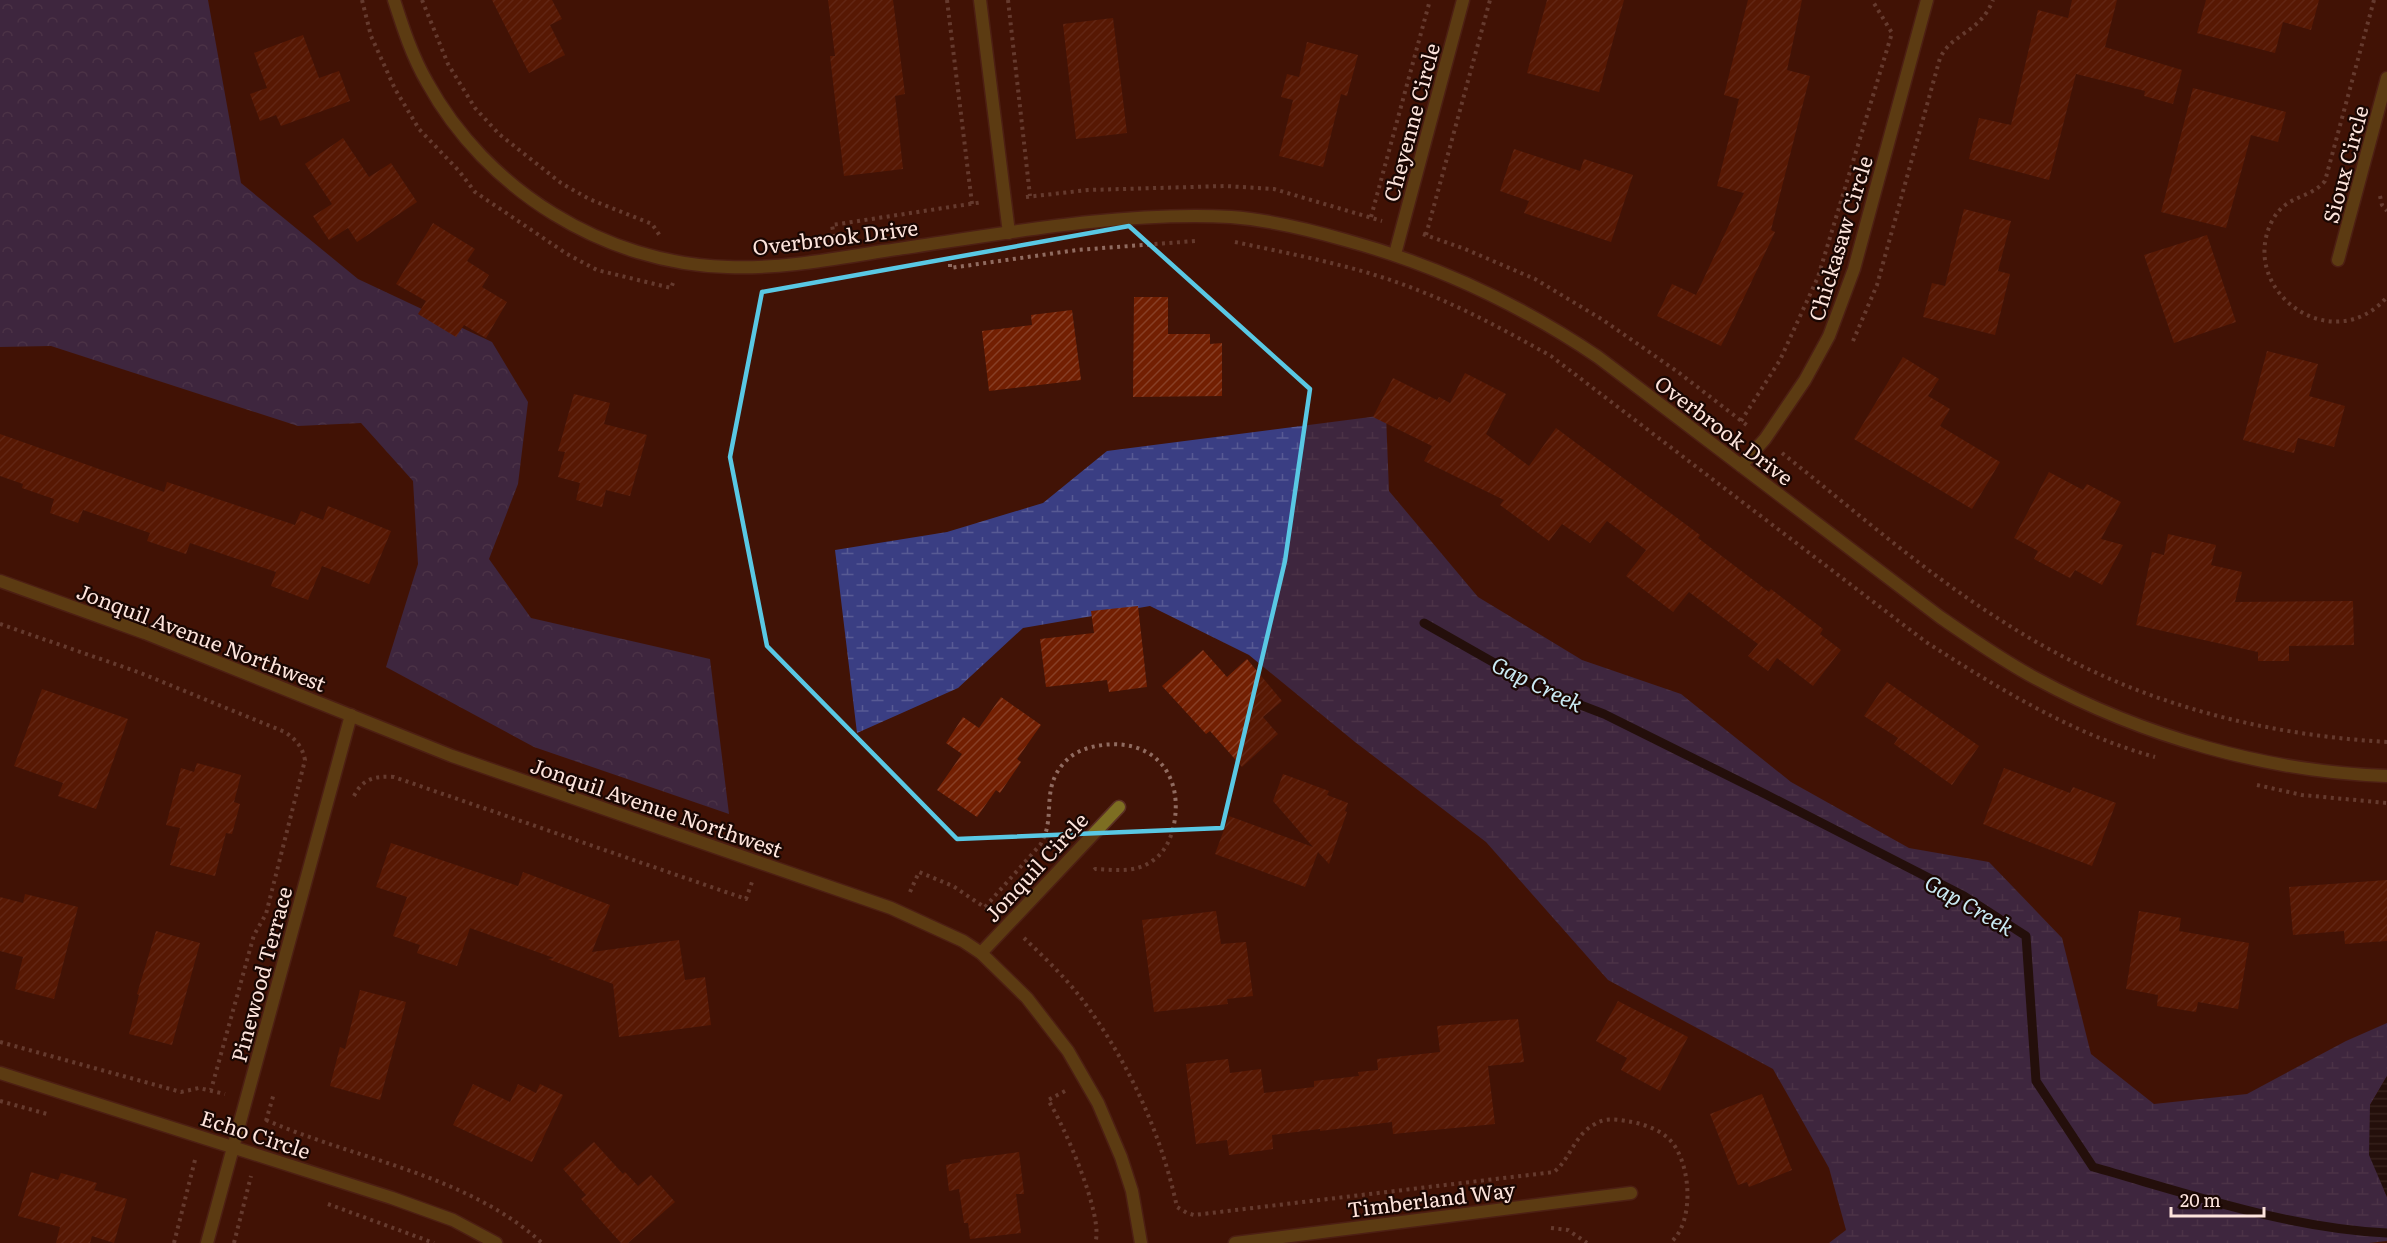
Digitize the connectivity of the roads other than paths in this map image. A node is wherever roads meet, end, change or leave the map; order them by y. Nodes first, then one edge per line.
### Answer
1 (394, 0) edge
2 (980, 0) edge
3 (1463, 0) edge
4 (1927, 0) edge
5 (2387, 78) edge
6 (1009, 233) junction
7 (1395, 254) junction
8 (2338, 260) dead end
9 (1741, 466) junction
10 (0, 581) edge
11 (351, 715) junction
12 (2387, 776) edge
13 (1119, 807) dead end
14 (981, 953) junction
15 (0, 1073) edge
16 (233, 1147) junction
17 (1631, 1192) dead end
18 (207, 1243) edge
19 (496, 1243) edge
20 (1141, 1243) edge
21 (1235, 1243) edge

1 - 6 street, Overbrook Drive
2 - 6 street
3 - 7 street, Cheyenne Circle
4 - 9 street, Chickasaw Circle
5 - 8 street, Sioux Circle
6 - 7 street, Overbrook Drive
7 - 9 street, Overbrook Drive
9 - 12 street, Overbrook Drive
10 - 11 street, Jonquil Avenue Northwest
11 - 14 street, Jonquil Avenue Northwest
11 - 16 street, Pinewood Terrace
13 - 14 street, Jonquil Circle
14 - 20 street, Jonquil Avenue Northwest
15 - 16 street, Echo Circle
16 - 18 street, Pinewood Terrace
16 - 19 street, Echo Circle
17 - 21 street, Timberland Way

